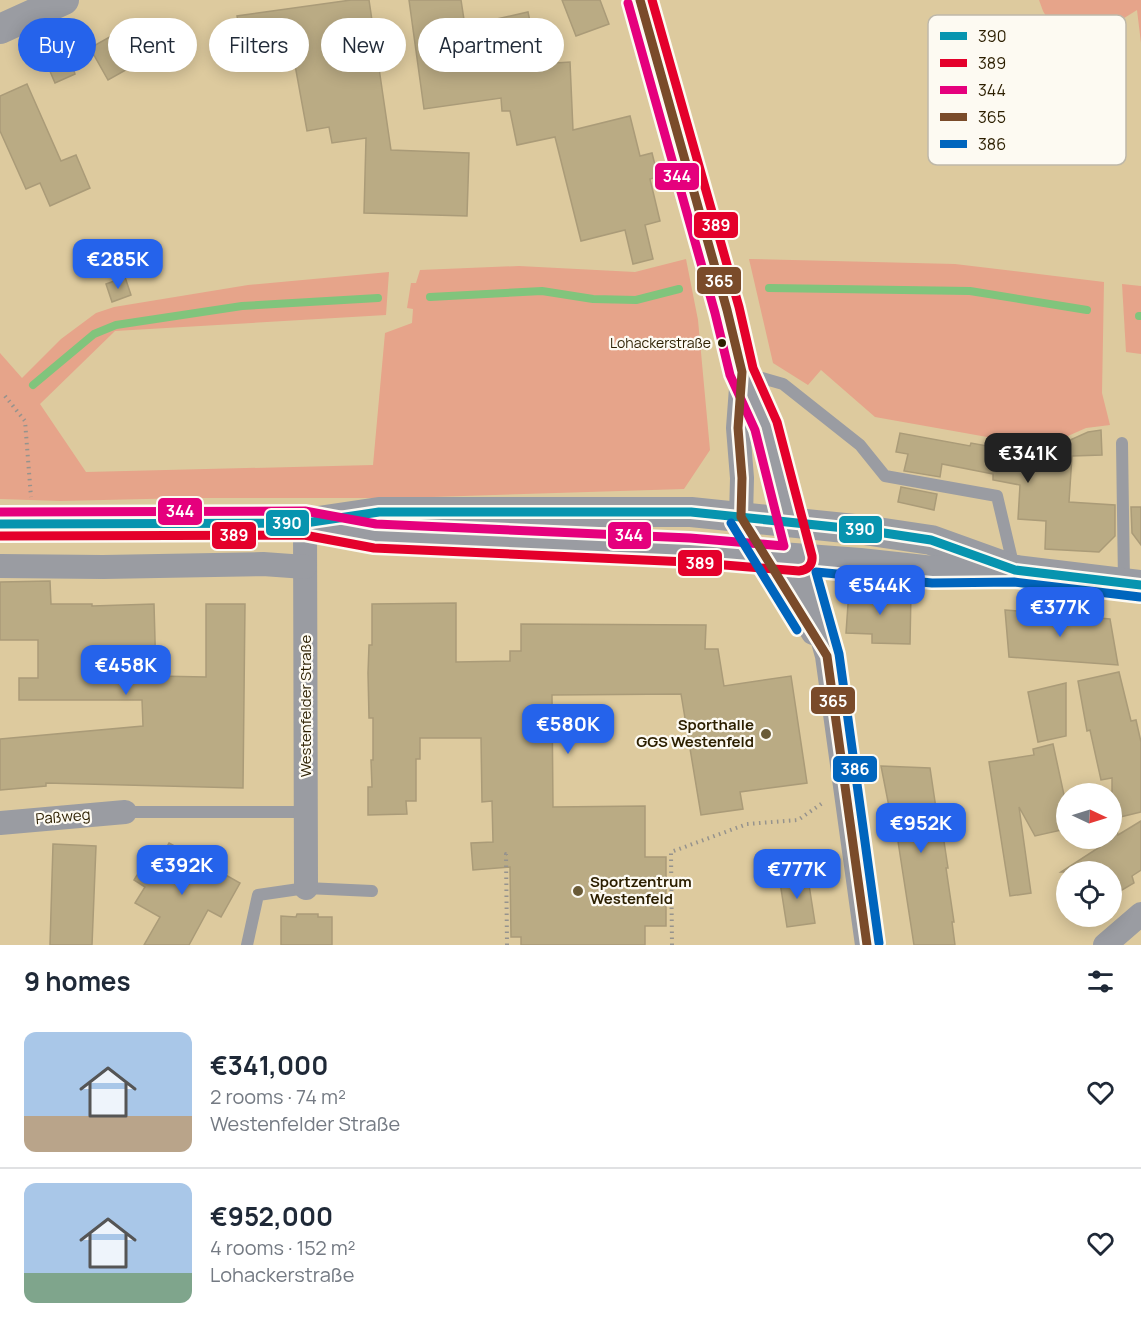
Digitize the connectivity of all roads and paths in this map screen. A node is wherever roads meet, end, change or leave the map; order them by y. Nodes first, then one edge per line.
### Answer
1 (64, 0) edge
2 (640, 0) edge
3 (0, 29) edge
4 (742, 372) junction
5 (5, 396) dead end
6 (1122, 443) dead end
7 (741, 517) junction
8 (790, 522) junction
9 (305, 523) junction
10 (0, 524) edge
11 (32, 525) junction
12 (765, 556) junction
13 (800, 559) junction
14 (0, 566) edge
15 (305, 567) junction
16 (1015, 570) junction
17 (1132, 584) edge
18 (827, 656) junction
19 (844, 788) junction
20 (125, 812) joint
21 (306, 812) junction
22 (0, 823) edge
23 (510, 854) dead end
24 (306, 888) junction
25 (372, 891) dead end
26 (1141, 914) edge
27 (247, 945) edge
28 (507, 945) edge
29 (672, 945) edge
30 (867, 945) edge
31 (1105, 945) edge

1 - 3 street
2 - 4 street
4 - 7 street
4 - 8 street
4 - 16 lane
5 - 11 path
6 - 17 lane
7 - 8 street
7 - 9 street
7 - 12 street
8 - 13 street
8 - 16 street
9 - 11 street
9 - 12 street
9 - 15 street, Westenfelder Straße
10 - 11 street
12 - 13 street
12 - 18 street
13 - 16 street
13 - 18 street
14 - 15 street
15 - 21 street, Westenfelder Straße
16 - 17 street
18 - 19 street
19 - 29 path
19 - 30 street
20 - 21 lane
20 - 22 street, Paßweg
21 - 24 street, Westenfelder Straße
23 - 28 path
24 - 25 lane
24 - 27 lane
26 - 31 street

